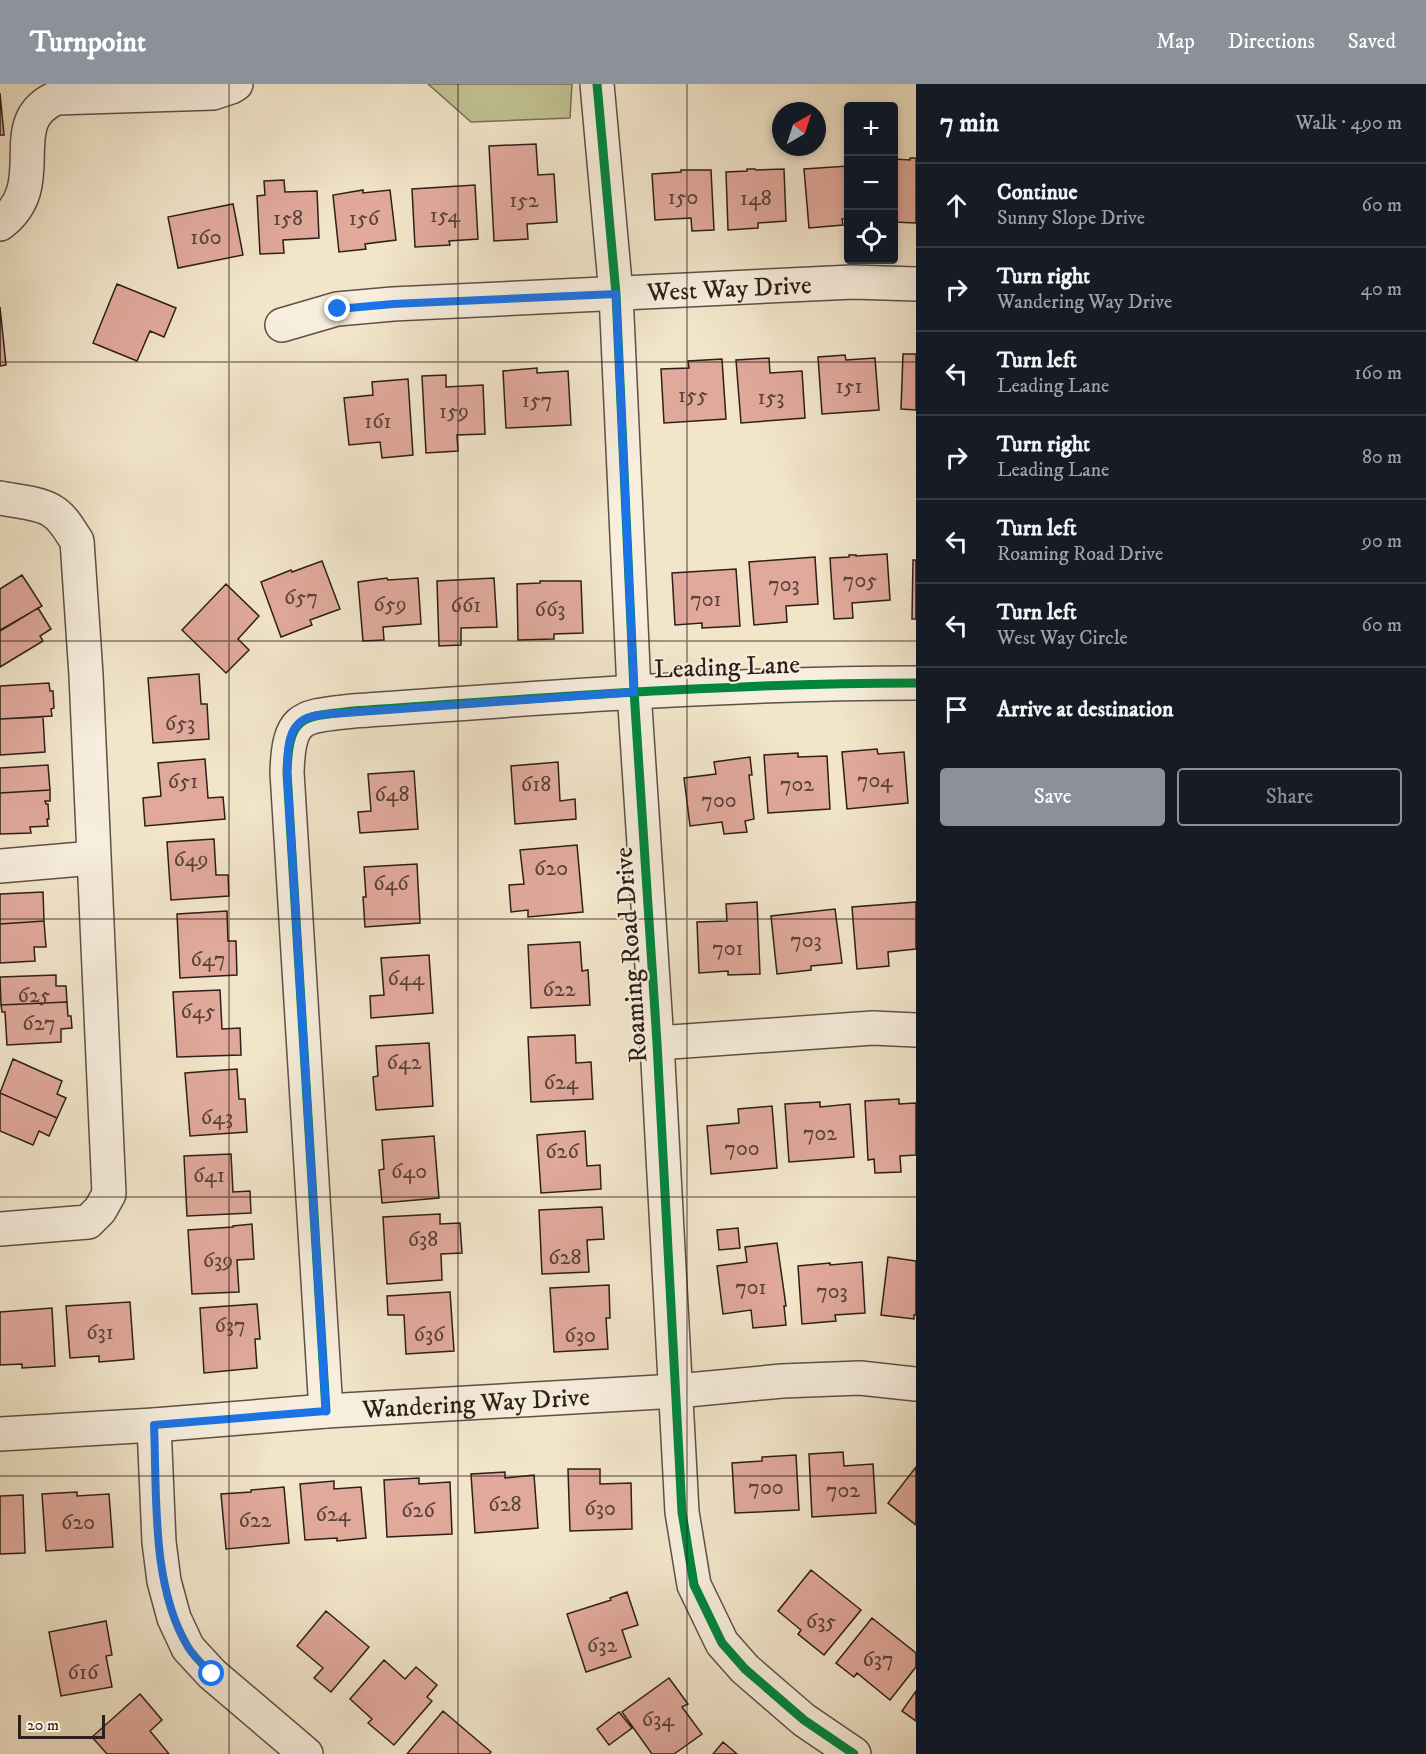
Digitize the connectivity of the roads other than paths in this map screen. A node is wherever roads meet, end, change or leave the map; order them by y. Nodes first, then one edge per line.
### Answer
1 (236, 84) edge
2 (597, 84) edge
3 (0, 224) edge
4 (916, 284) edge
5 (616, 294) junction
6 (282, 325) dead end
7 (0, 498) edge
8 (916, 683) edge
9 (634, 692) junction
10 (93, 858) junction
11 (0, 866) edge
12 (916, 1030) edge
13 (657, 1042) junction
14 (0, 1229) edge
15 (916, 1384) edge
16 (677, 1391) junction
17 (326, 1411) junction
18 (154, 1425) junction
19 (0, 1434) edge
20 (306, 1754) edge
21 (854, 1754) edge

1 - 3 street
2 - 5 street, Roaming Road Drive
4 - 5 street, West Way Drive
5 - 6 street, West Way Drive
5 - 9 street, Roaming Road Drive
7 - 10 street
8 - 9 street, Leading Lane
9 - 13 street, Roaming Road Drive
9 - 17 street, Leading Lane
10 - 11 street
10 - 14 street
12 - 13 street
13 - 16 street, Roaming Road Drive
15 - 16 street, Wandering Way Drive
16 - 17 street, Wandering Way Drive
16 - 21 street, Roaming Road Drive
17 - 18 street, Wandering Way Drive
18 - 19 street, Wandering Way Drive
18 - 20 street

